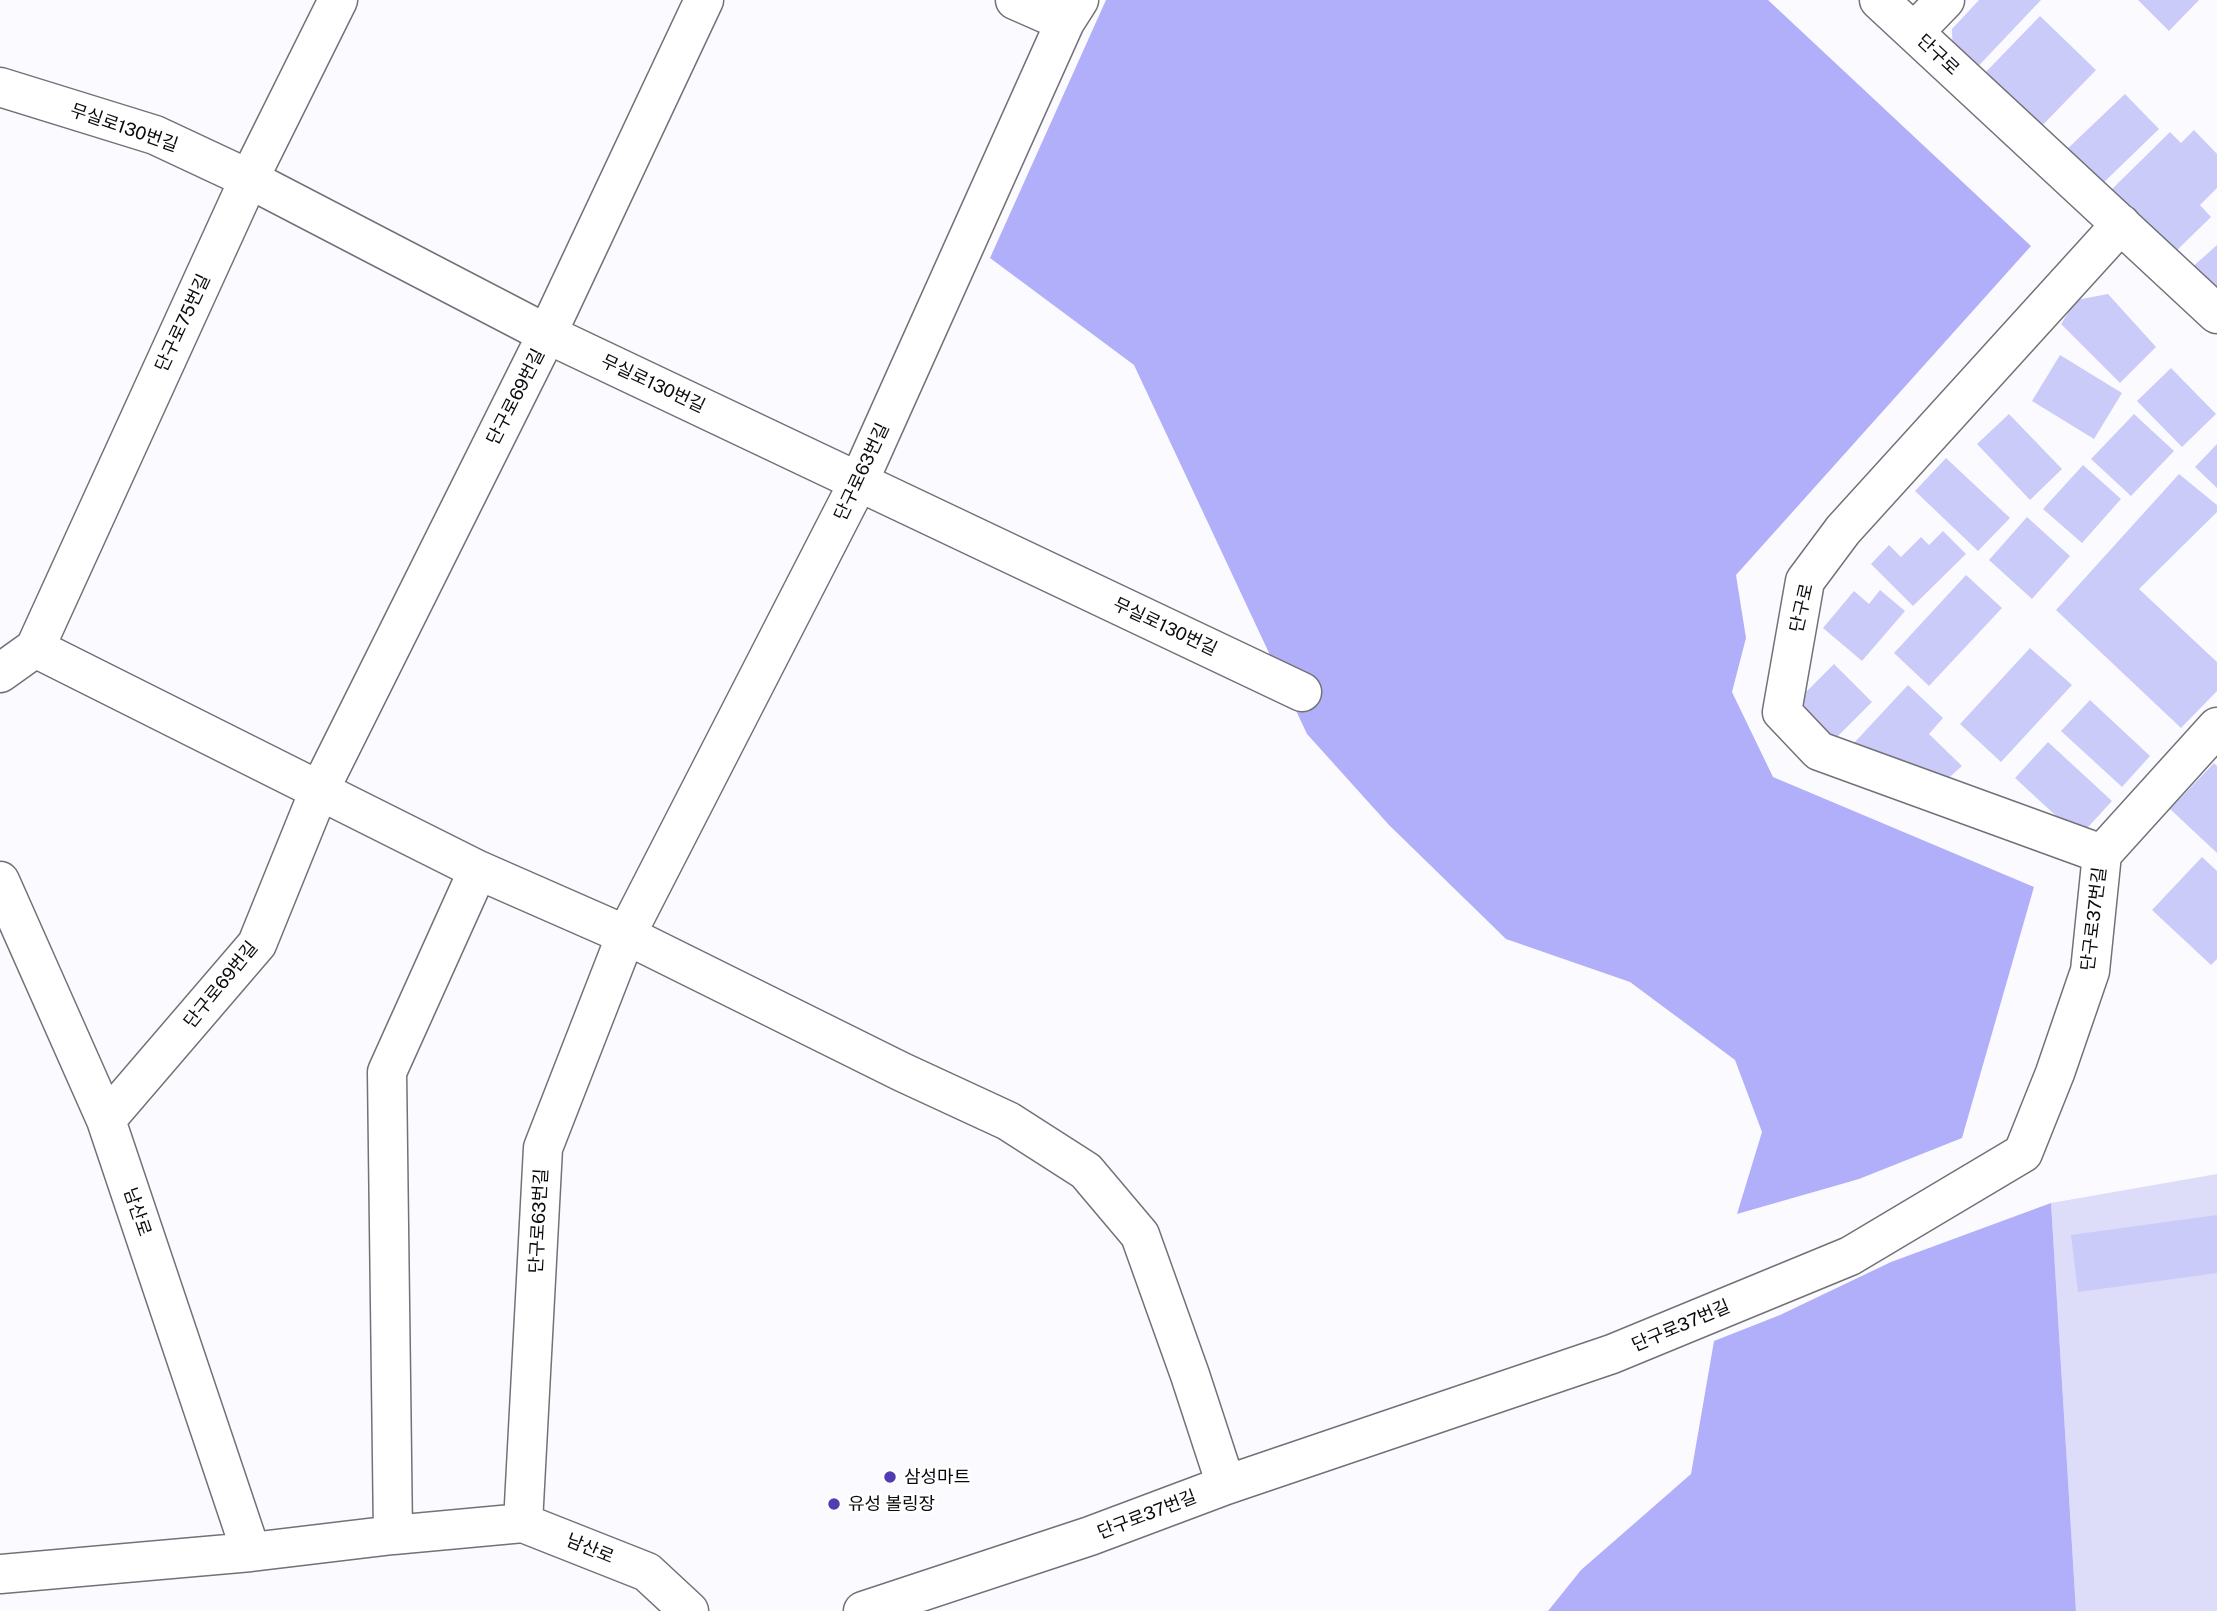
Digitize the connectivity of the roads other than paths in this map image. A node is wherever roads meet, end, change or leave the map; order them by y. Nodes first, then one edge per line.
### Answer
1 (338, 0) edge
2 (704, 0) edge
3 (1015, 0) edge
4 (1879, 0) edge
5 (1945, 0) edge
6 (1072, 11) edge
7 (1914, 32) junction
8 (0, 88) edge
9 (249, 179) junction
10 (2121, 224) junction
11 (2217, 313) edge
12 (547, 334) junction
13 (859, 481) junction
14 (35, 648) junction
15 (0, 673) edge
16 (1302, 692) dead end
17 (2217, 727) edge
18 (319, 790) junction
19 (2102, 854) junction
20 (478, 870) junction
21 (0, 881) edge
22 (626, 935) junction
23 (106, 1120) junction
24 (1226, 1485) junction
25 (523, 1523) junction
26 (393, 1535) junction
27 (251, 1552) junction
28 (0, 1574) edge
29 (689, 1611) edge
30 (863, 1611) edge

1 - 9 street, 단구로75번길
2 - 12 street, 단구로69번길
3 - 6 street
4 - 7 street, 단구로
5 - 7 street
6 - 13 street, 단구로63번길
7 - 10 street, 단구로
8 - 9 street, 무실로130번길
9 - 12 street, 무실로130번길
9 - 14 street, 단구로75번길
10 - 11 street, 단구로
10 - 19 street, 단구로
12 - 13 street, 무실로130번길
12 - 18 street, 단구로69번길
13 - 16 street, 무실로130번길
13 - 22 street, 단구로63번길
14 - 15 street, 단구로75번길
14 - 18 street
17 - 19 street, 단구로37번길
18 - 20 street
18 - 23 street, 단구로69번길
19 - 24 street, 단구로37번길
20 - 22 street
20 - 26 street
21 - 23 street, 남산로
22 - 24 street
22 - 25 street, 단구로63번길
23 - 27 street, 남산로
24 - 30 street, 단구로37번길
25 - 26 street, 남산로
25 - 29 street, 남산로
26 - 27 street, 남산로
27 - 28 street, 남산로

